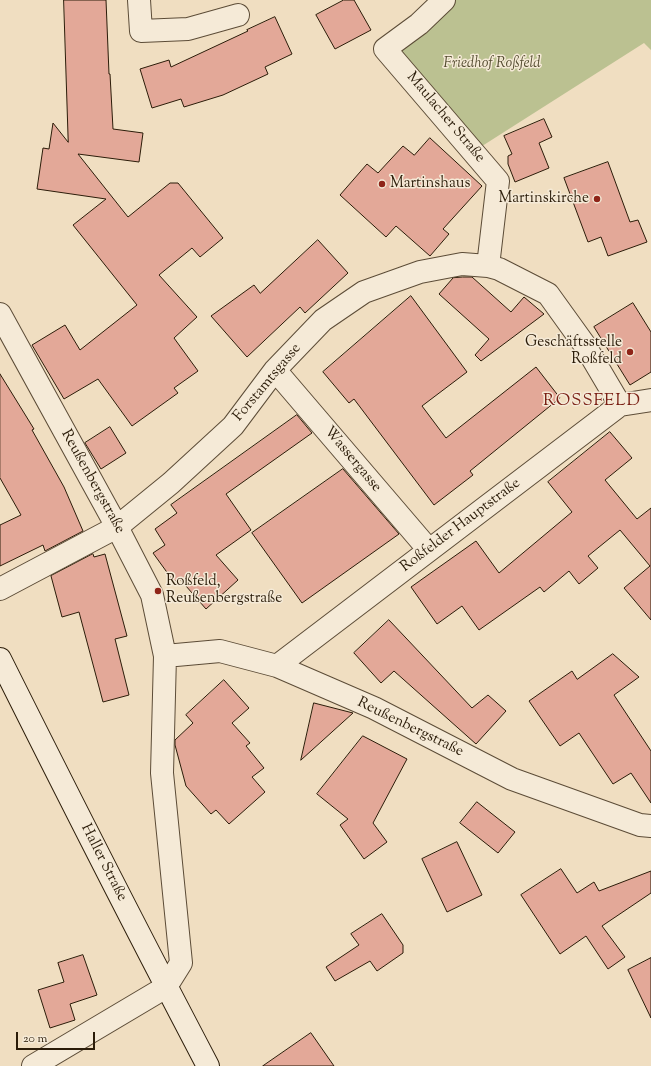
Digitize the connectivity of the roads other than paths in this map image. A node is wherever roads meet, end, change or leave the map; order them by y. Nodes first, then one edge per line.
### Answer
1 (139, 0) edge
2 (444, 0) edge
3 (238, 14) dead end
4 (488, 266) junction
5 (0, 314) edge
6 (275, 370) junction
7 (651, 400) edge
8 (620, 405) junction
9 (117, 527) junction
10 (429, 550) junction
11 (0, 589) edge
12 (165, 656) junction
13 (0, 659) edge
14 (277, 666) junction
15 (651, 826) edge
16 (166, 987) junction
17 (33, 1066) edge
18 (208, 1066) edge

1 - 3 street
2 - 4 street, Maulacher Straße
4 - 6 street, Forstamtsgasse
4 - 8 street, Forstamtsgasse
5 - 9 street, Reußenbergstraße
6 - 9 street, Forstamtsgasse
6 - 10 street, Wassergasse
7 - 8 street, Roßfelder Hauptstraße
8 - 10 street, Roßfelder Hauptstraße
9 - 11 street, Forstamtsgasse
9 - 12 street, Reußenbergstraße
10 - 14 street, Roßfelder Hauptstraße
12 - 14 street, Reußenbergstraße
12 - 16 street, Reußenbergstraße
13 - 16 street, Haller Straße
14 - 15 street, Reußenbergstraße
16 - 17 street
16 - 18 street, Haller Straße

